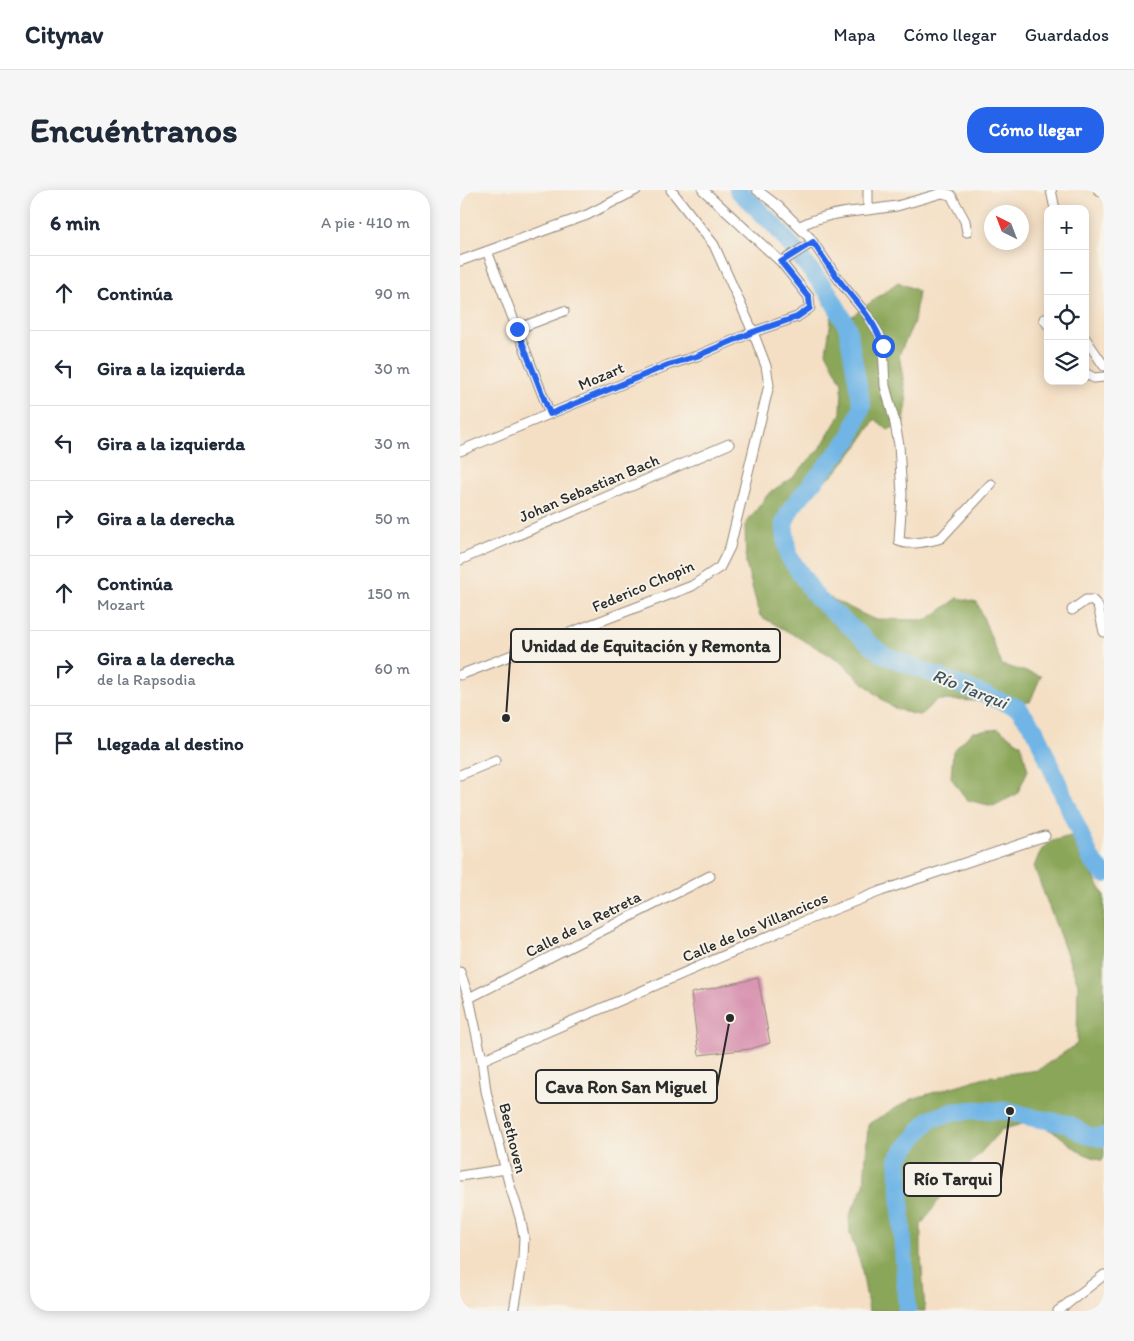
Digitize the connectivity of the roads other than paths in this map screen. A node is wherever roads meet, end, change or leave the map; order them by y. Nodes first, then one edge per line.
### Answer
1 (636, 190) edge
2 (671, 190) edge
3 (703, 190) edge
4 (757, 190) edge
5 (868, 190) edge
6 (1051, 190) edge
7 (1100, 190) edge
8 (1104, 190) edge
9 (1055, 205) edge
10 (868, 210) junction
11 (800, 226) junction
12 (967, 232) dead end
13 (809, 244) junction
14 (487, 251) junction
15 (460, 261) edge
16 (783, 262) junction
17 (564, 311) dead end
18 (517, 329) junction
19 (753, 332) junction
20 (1086, 340) edge
21 (1104, 366) edge
22 (1089, 375) edge
23 (1104, 377) edge
24 (550, 414) junction
25 (729, 444) dead end
26 (460, 451) edge
27 (991, 484) dead end
28 (460, 560) edge
29 (1072, 610) dead end
30 (1104, 632) edge
31 (460, 675) edge
32 (496, 760) dead end
33 (460, 775) edge
34 (1045, 836) dead end
35 (710, 876) dead end
36 (460, 972) edge
37 (469, 998) junction
38 (482, 1060) junction
39 (506, 1169) junction
40 (460, 1176) edge
41 (1104, 1276) edge
42 (514, 1311) edge
43 (1058, 1311) edge

1 - 14 street
2 - 19 street, Federico Chopin
3 - 16 street
4 - 11 street
5 - 10 street
6 - 9 street
7 - 8 street
10 - 11 street
10 - 12 street
11 - 13 street
13 - 16 street
13 - 27 street
14 - 15 street
14 - 18 street
16 - 19 street, Mozart
17 - 18 street
18 - 24 street
19 - 24 street, Mozart
19 - 31 street, Federico Chopin
20 - 21 street
22 - 23 street
24 - 26 street, Mozart
25 - 28 street, Johan Sebastian Bach
29 - 30 street
32 - 33 street
34 - 38 street, Calle de los Villancicos
35 - 37 street, Calle de la Retreta
36 - 37 street, Beethoven
37 - 38 street, Beethoven
38 - 39 street, Beethoven
39 - 40 street
39 - 42 street, Beethoven
41 - 43 street

